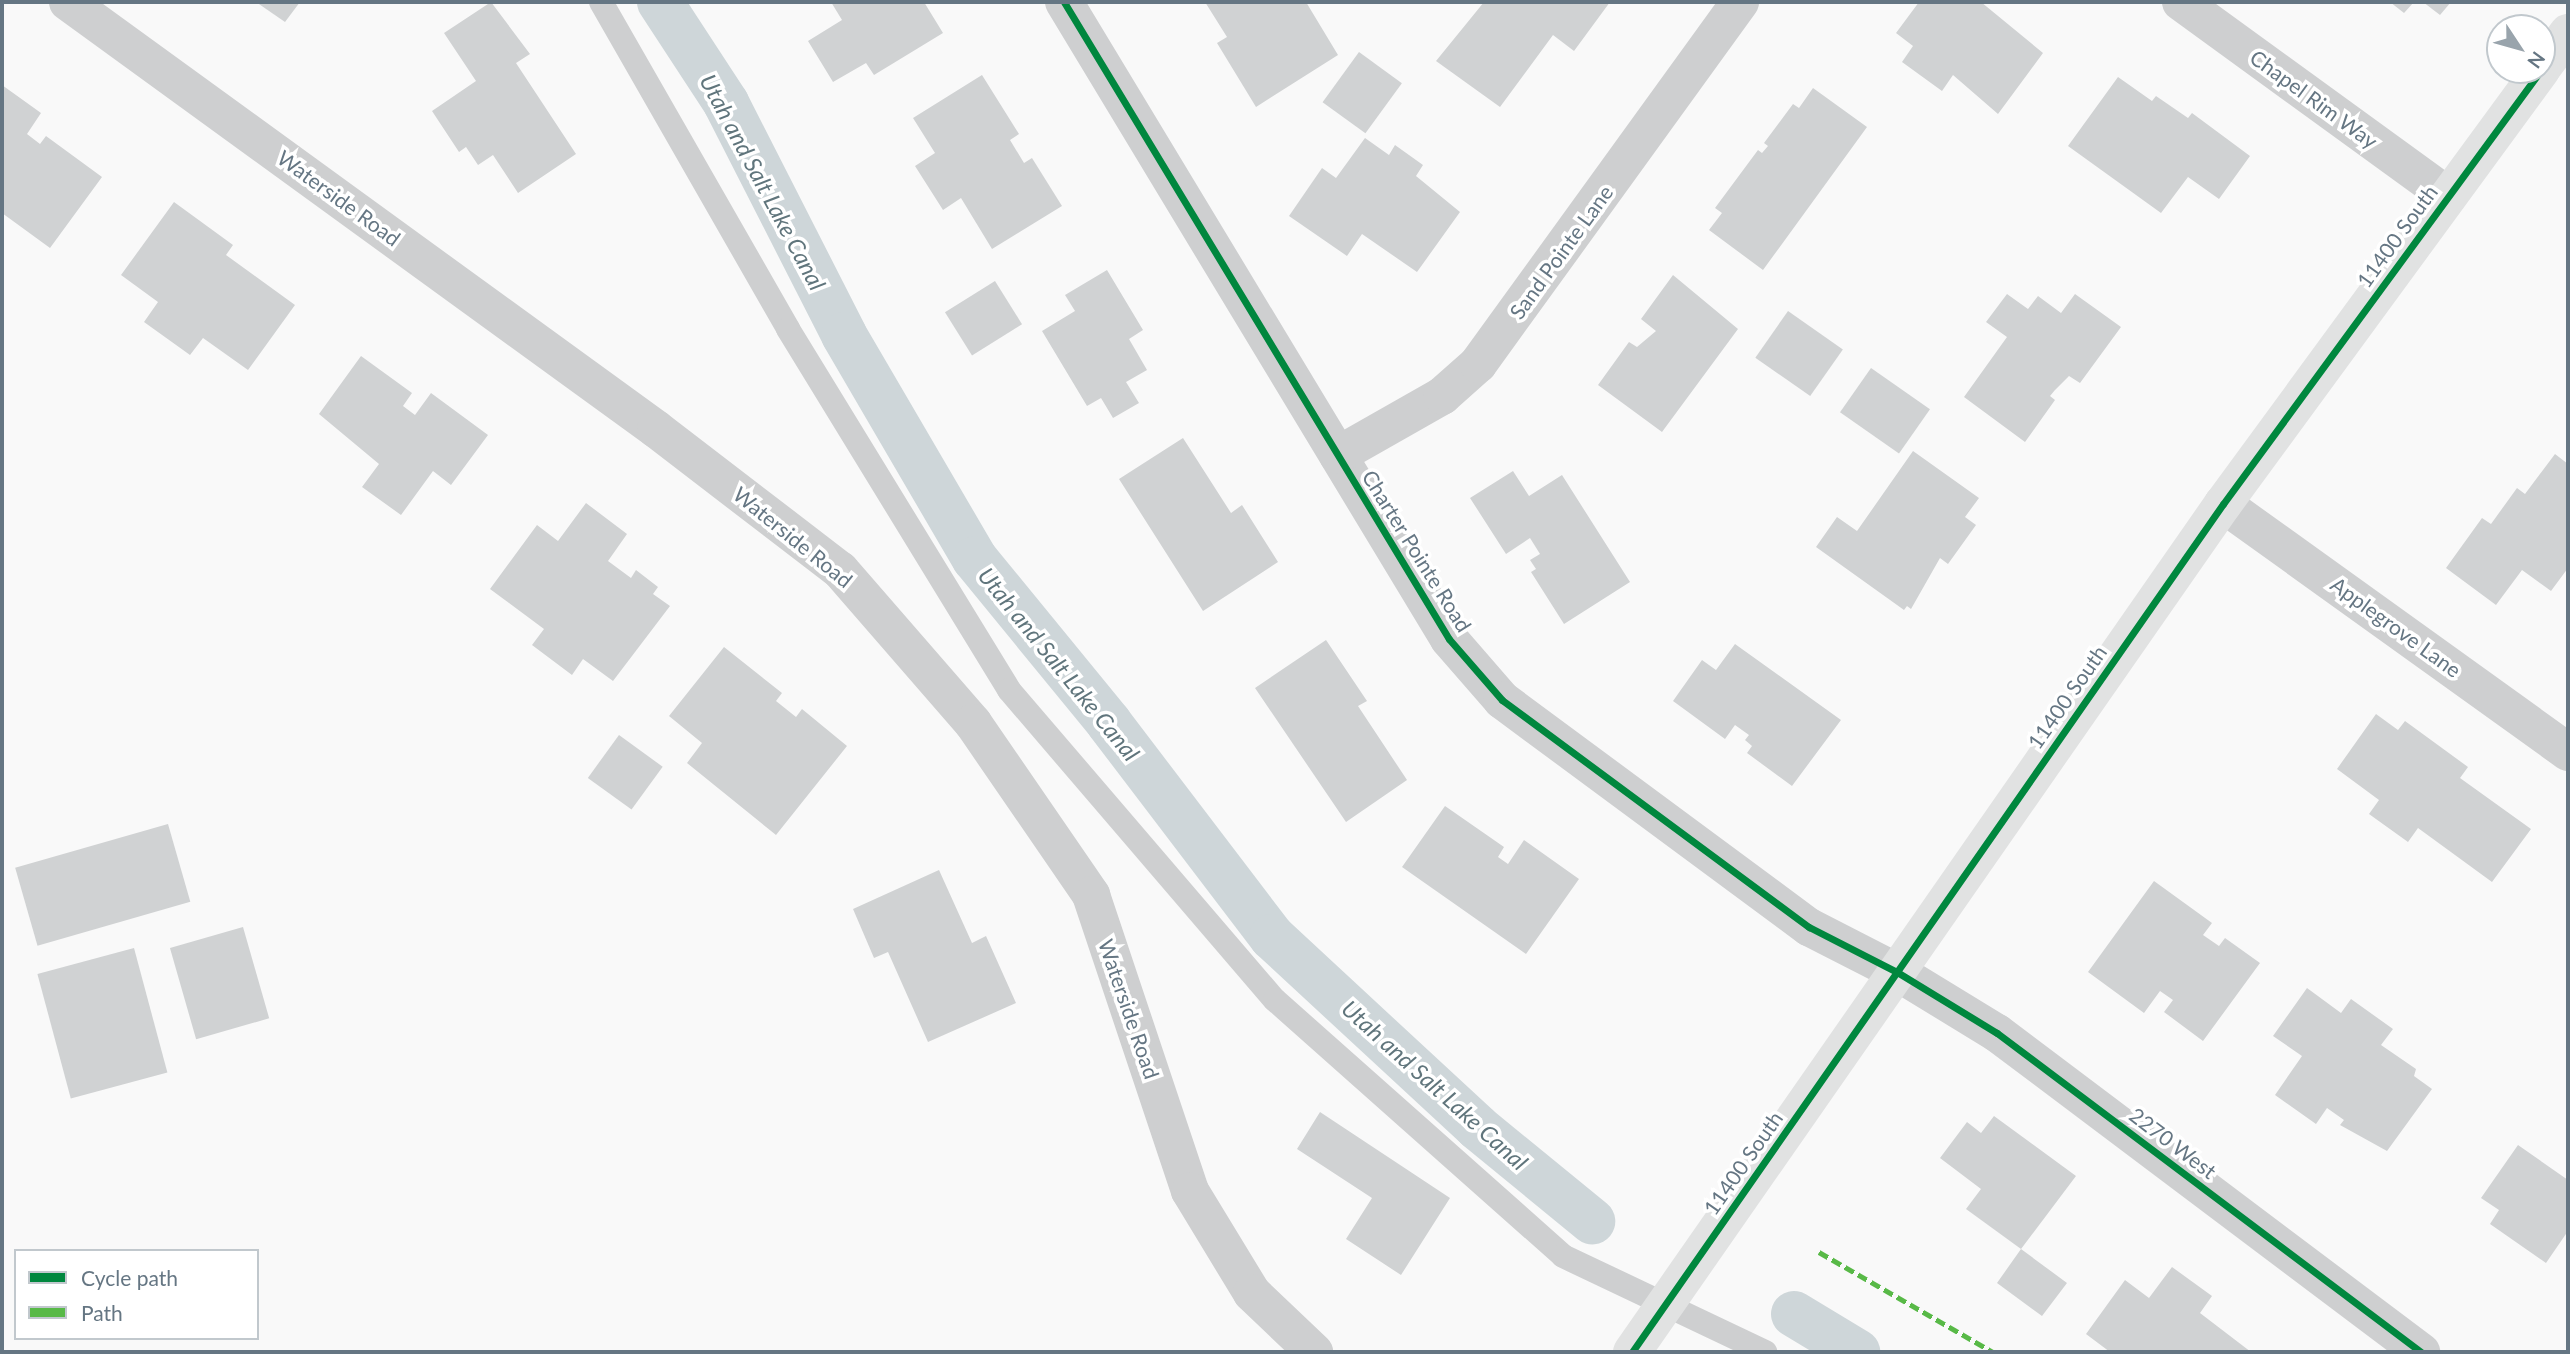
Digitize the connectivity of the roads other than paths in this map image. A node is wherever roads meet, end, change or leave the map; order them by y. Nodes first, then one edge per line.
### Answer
1 (68, 2) edge
2 (601, 2) edge
3 (1064, 2) edge
4 (1740, 2) edge
5 (2181, 2) edge
6 (2534, 84) edge
7 (2448, 196) junction
8 (1338, 455) junction
9 (2223, 503) junction
10 (2568, 752) edge
11 (1897, 972) junction
12 (1665, 1304) junction
13 (1314, 1352) edge
14 (1632, 1352) edge
15 (1765, 1352) edge
16 (2421, 1352) edge

1 - 13 street, Waterside Road
2 - 12 lane
3 - 8 street, Charter Pointe Road
4 - 8 street, Sand Pointe Lane
5 - 7 street, Chapel Rim Way
6 - 7 main road, 11400 South
7 - 9 main road, 11400 South
8 - 11 street, Charter Pointe Road
9 - 10 street, Applegrove Lane
9 - 11 main road, 11400 South
11 - 12 main road, 11400 South
11 - 16 street, 2270 West
12 - 14 main road, 11400 South
12 - 15 lane

